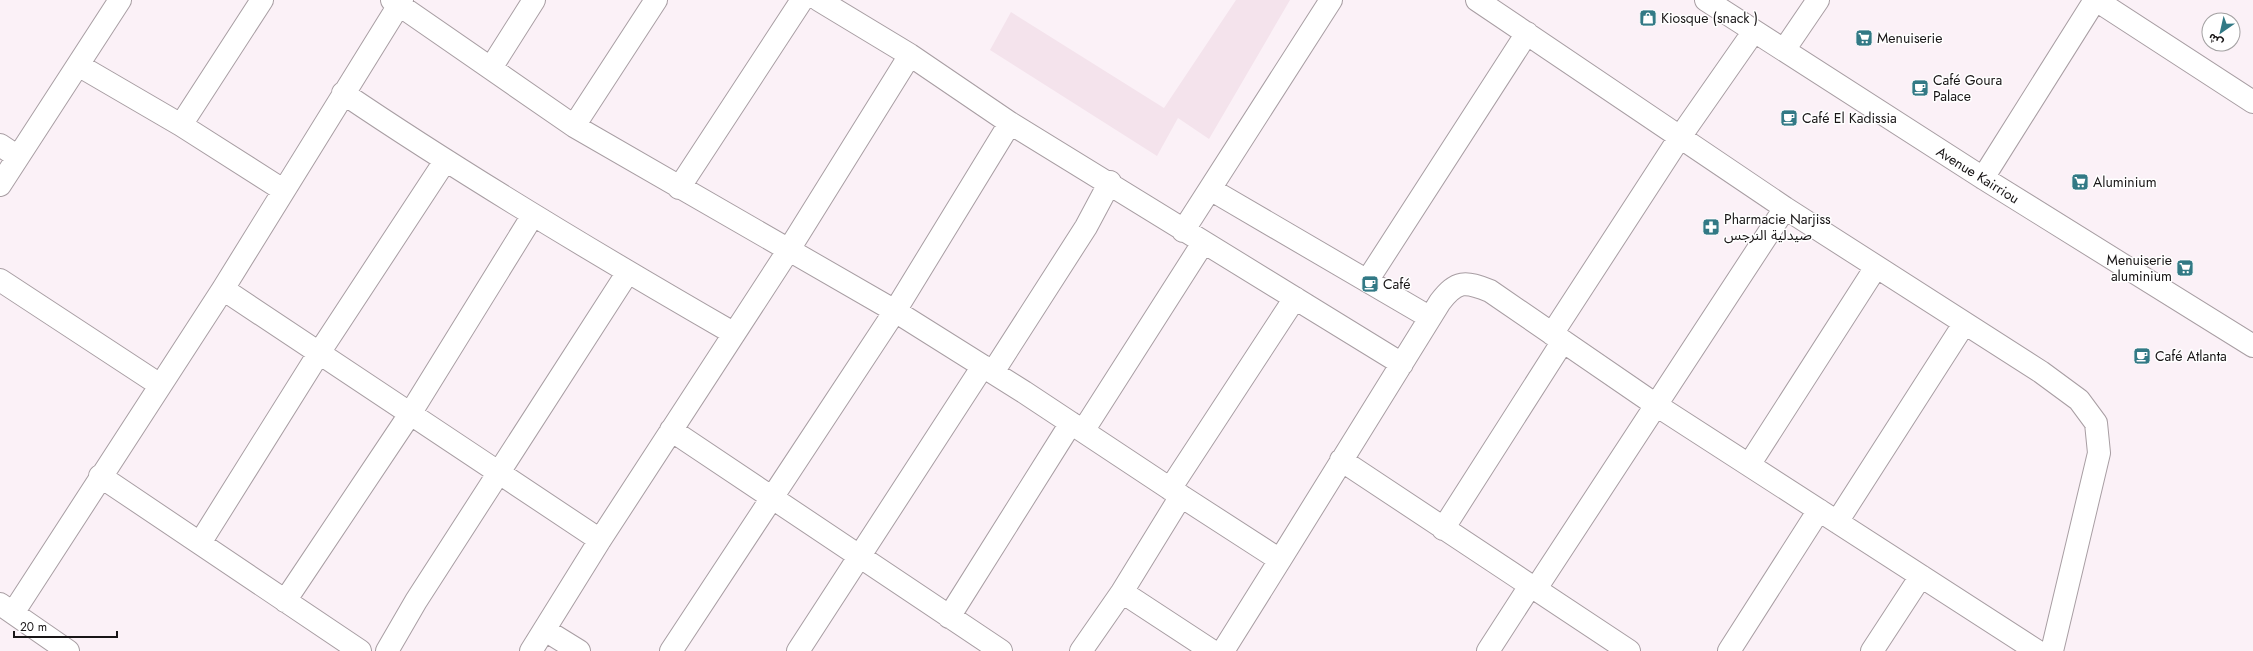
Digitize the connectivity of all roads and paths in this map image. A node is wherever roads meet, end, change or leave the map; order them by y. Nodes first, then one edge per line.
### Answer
1 (120, 0) edge
2 (262, 0) edge
3 (534, 0) edge
4 (656, 0) edge
5 (802, 0) edge
6 (819, 0) edge
7 (1330, 0) edge
8 (1478, 0) edge
9 (1706, 0) edge
10 (1818, 0) edge
11 (2096, 0) edge
12 (397, 2) edge
13 (1754, 31) junction
14 (1527, 33) junction
15 (1784, 50) junction
16 (910, 55) junction
17 (78, 65) junction
18 (491, 68) junction
19 (343, 93) junction
20 (2253, 102) edge
21 (1010, 123) junction
22 (181, 125) junction
23 (574, 126) junction
24 (1680, 136) junction
25 (0, 145) edge
26 (18, 157) junction
27 (445, 161) junction
28 (1983, 178) junction
29 (1110, 182) junction
30 (0, 185) edge
31 (679, 188) junction
32 (1210, 189) junction
33 (283, 190) junction
34 (1786, 208) junction
35 (533, 216) junction
36 (1183, 231) junction
37 (1203, 243) junction
38 (788, 251) junction
39 (1876, 266) junction
40 (628, 272) junction
41 (0, 280) edge
42 (1367, 281) junction
43 (223, 289) junction
44 (1295, 298) junction
45 (895, 312) junction
46 (1429, 318) junction
47 (1964, 324) junction
48 (733, 333) junction
49 (1557, 337) junction
50 (2253, 346) edge
51 (319, 353) junction
52 (1402, 364) junction
53 (988, 369) junction
54 (160, 385) junction
55 (1656, 405) junction
56 (410, 414) junction
57 (1077, 427) junction
58 (671, 430) junction
59 (1341, 460) junction
60 (1749, 465) junction
61 (498, 472) junction
62 (100, 476) junction
63 (1176, 493) junction
64 (771, 497) junction
65 (1819, 510) junction
66 (1837, 522) junction
67 (1443, 529) junction
68 (600, 540) junction
69 (200, 543) junction
70 (859, 557) junction
71 (1280, 560) junction
72 (1921, 576) junction
73 (1533, 588) junction
74 (1122, 592) junction
75 (285, 601) junction
76 (6, 608) edge
77 (949, 617) junction
78 (545, 630) junction
79 (1621, 649) edge
80 (68, 651) edge
81 (360, 651) edge
82 (387, 651) edge
83 (531, 651) edge
84 (579, 651) edge
85 (671, 651) edge
86 (798, 651) edge
87 (1001, 651) edge
88 (1081, 651) edge
89 (1212, 651) edge
90 (1223, 651) edge
91 (1488, 651) edge
92 (1729, 651) edge
93 (1872, 651) edge
94 (2036, 651) edge
95 (2052, 651) edge

1 - 17 street
2 - 22 street
3 - 18 street
4 - 23 street
5 - 31 street
6 - 16 street
7 - 32 street
8 - 14 street
9 - 13 street, Avenue Kairriou
10 - 15 street
11 - 20 street
11 - 28 street
12 - 18 street
12 - 19 street
13 - 15 street, Avenue Kairriou
13 - 24 street
14 - 24 street
14 - 42 street
15 - 28 street, Avenue Kairriou
16 - 21 street
16 - 38 street
17 - 22 street
17 - 26 street
18 - 23 street
19 - 27 street
19 - 33 street
21 - 29 street
21 - 45 street
22 - 33 street
23 - 31 street
24 - 34 street
24 - 49 street
25 - 26 street
26 - 30 street
27 - 35 street
27 - 51 street
28 - 50 street, Avenue Kairriou
29 - 36 street
29 - 53 street
31 - 38 street
32 - 36 street
32 - 42 street
33 - 43 street
34 - 39 street
34 - 55 street
35 - 40 street
35 - 56 street
36 - 37 street
37 - 44 street
37 - 57 street
38 - 45 street
38 - 48 street
39 - 47 street
39 - 60 street
40 - 48 street
40 - 61 street
41 - 54 street
42 - 46 street
43 - 51 street
43 - 54 street
44 - 52 street
44 - 63 street
45 - 53 street
45 - 64 street
46 - 49 street
46 - 52 street
47 - 66 street
47 - 95 street
48 - 58 street
49 - 55 street
49 - 67 street
51 - 56 street
51 - 69 street
52 - 59 street
53 - 57 street
53 - 70 street
54 - 62 street
55 - 60 street
55 - 73 street
56 - 61 street
56 - 75 street
57 - 63 street
57 - 77 street
58 - 64 street
58 - 68 street
59 - 67 street
59 - 71 street
60 - 65 street
61 - 68 street
61 - 82 street
62 - 69 street
62 - 76 street
63 - 71 street
63 - 74 street
64 - 70 street
64 - 85 street
65 - 66 street
65 - 92 street
66 - 72 street
67 - 73 street
68 - 78 street
69 - 75 street
70 - 77 street
70 - 86 street
71 - 90 street
72 - 93 street
72 - 94 street
73 - 79 street
73 - 91 street
74 - 88 street
74 - 89 street
75 - 81 street
76 - 80 street
77 - 87 street
78 - 83 street
78 - 84 street

